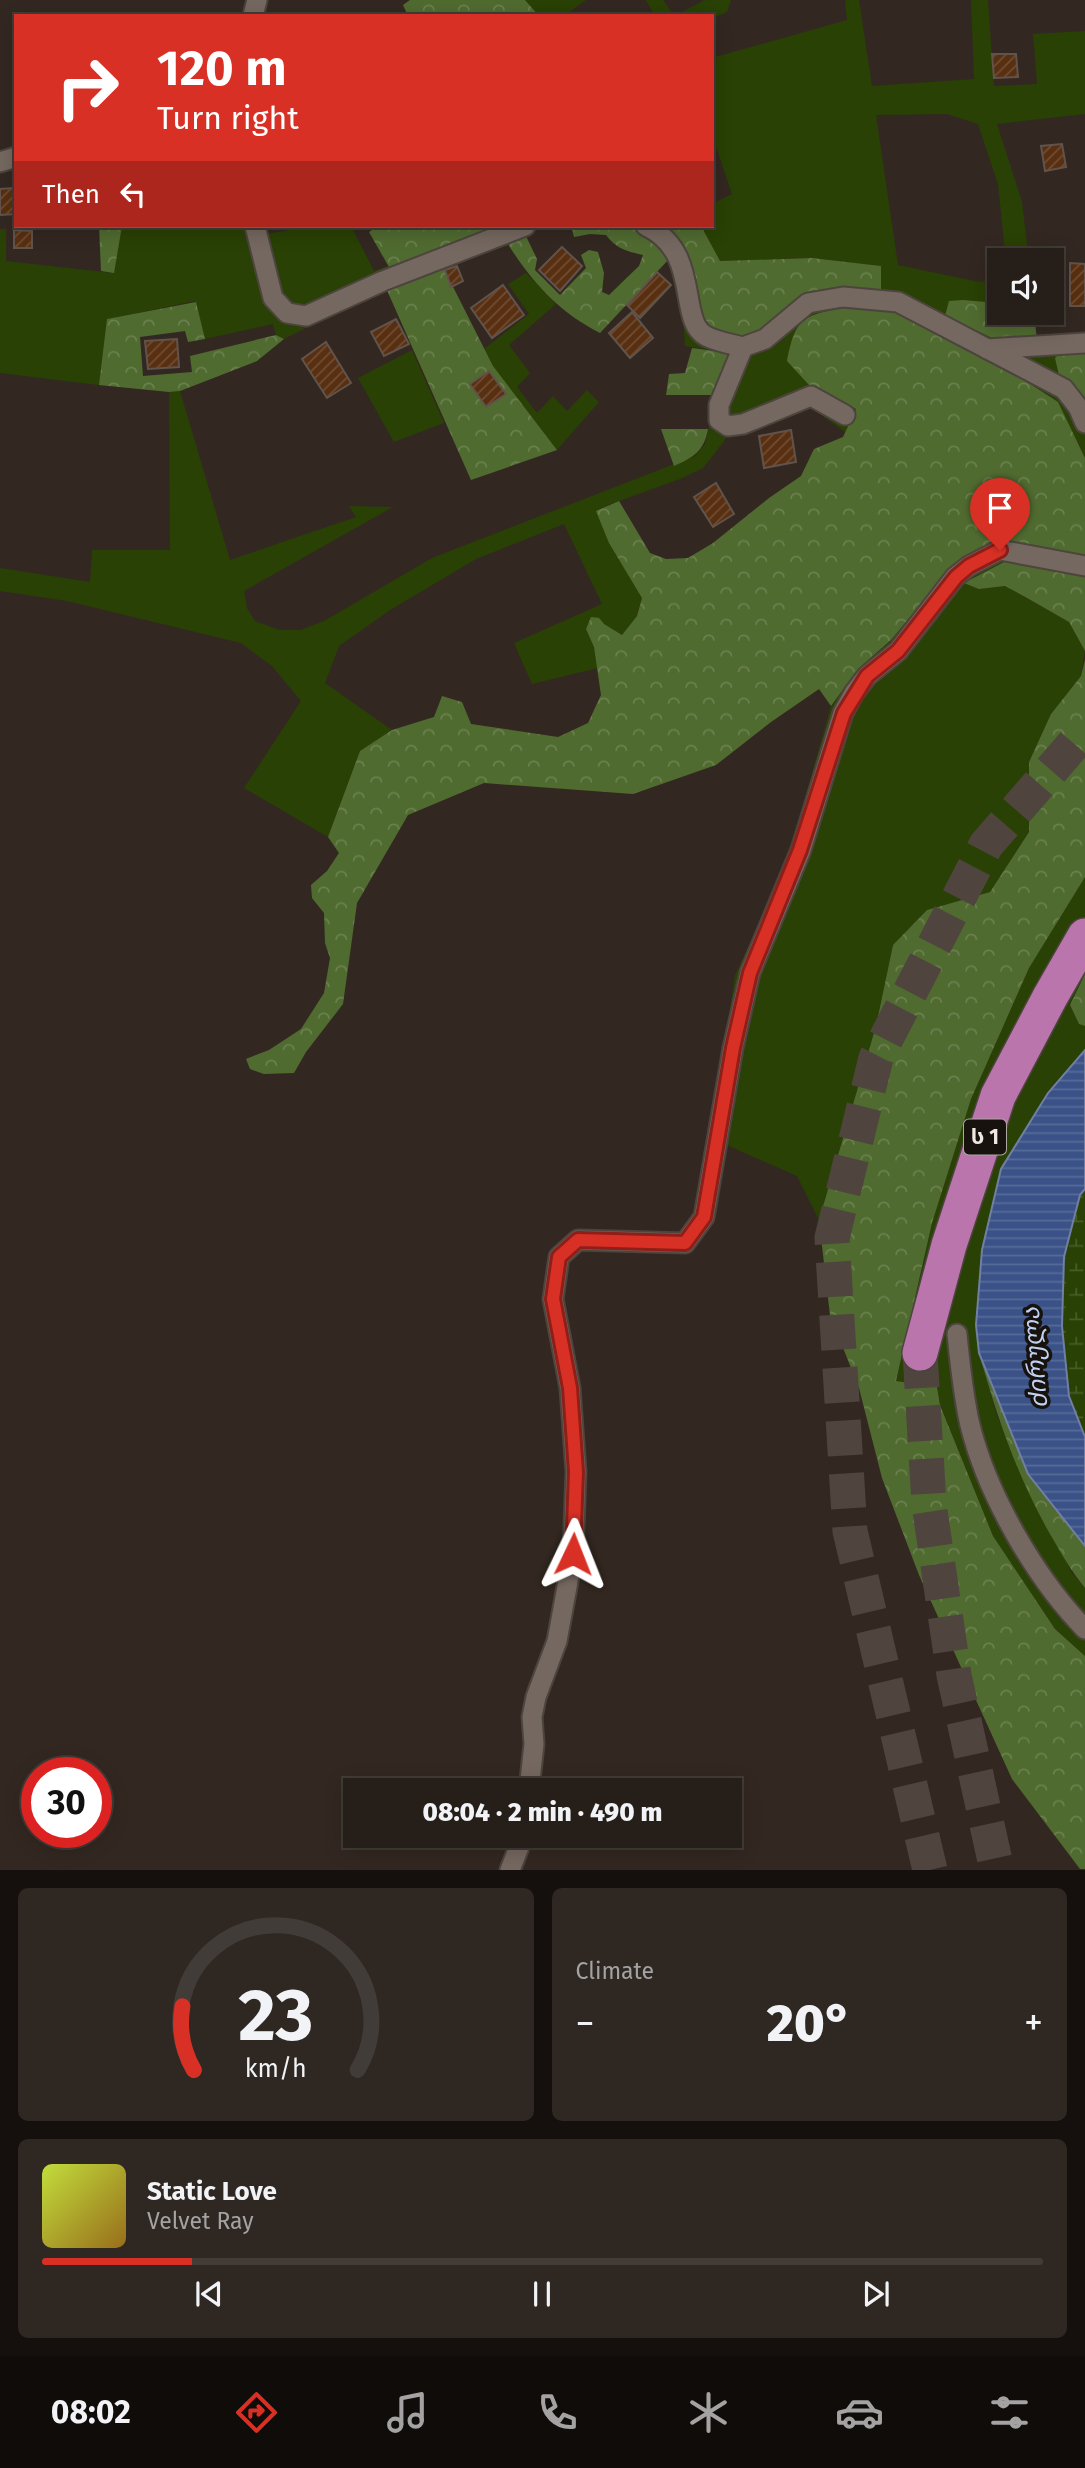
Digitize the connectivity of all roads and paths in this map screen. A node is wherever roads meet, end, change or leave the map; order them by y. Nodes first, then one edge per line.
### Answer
1 (256, 228) edge
2 (520, 228) edge
3 (649, 228) edge
4 (1085, 343) edge
5 (743, 347) junction
6 (986, 349) junction
7 (845, 415) dead end
8 (1085, 423) edge
9 (1085, 566) edge
10 (1085, 936) edge
11 (957, 1334) dead end
12 (920, 1353) tunnel mouth
13 (1085, 1629) edge
14 (530, 1778) edge
15 (517, 1848) edge
16 (510, 1870) edge

1 - 2 street
3 - 5 street
4 - 6 street
5 - 6 street
5 - 7 street
6 - 8 street
9 - 14 street
10 - 12 highway, ს 1
11 - 13 street
15 - 16 street

